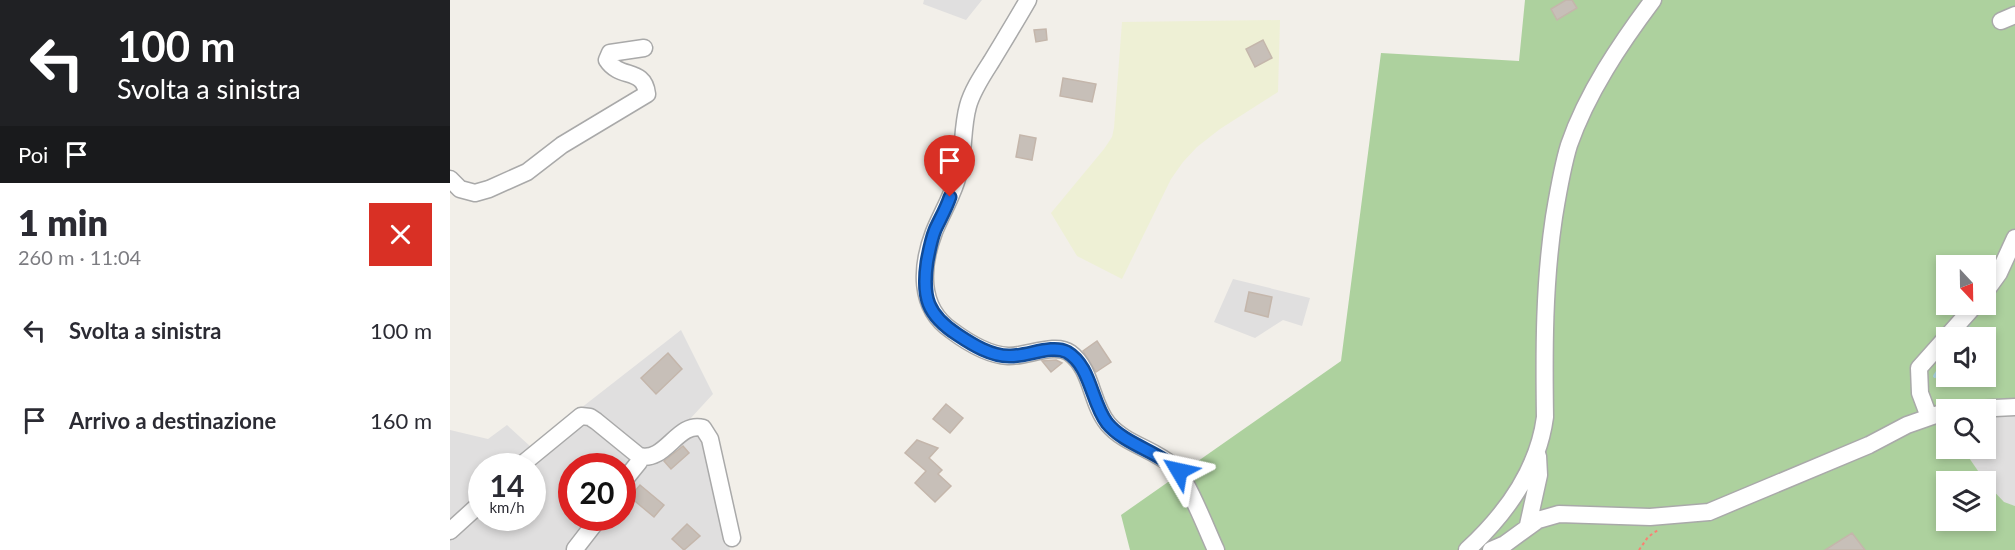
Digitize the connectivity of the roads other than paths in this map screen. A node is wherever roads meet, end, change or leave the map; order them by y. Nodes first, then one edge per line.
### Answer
1 (1653, 0) edge
2 (1026, 1) edge
3 (644, 48) dead end
4 (450, 179) edge
5 (2015, 238) edge
6 (1996, 277) edge
7 (1966, 315) edge
8 (2015, 407) edge
9 (1996, 408) edge
10 (1936, 415) edge
11 (1929, 417) junction
12 (1537, 452) junction
13 (536, 453) edge
14 (639, 456) junction
15 (636, 466) edge
16 (468, 515) edge
17 (1528, 525) junction
18 (450, 531) edge
19 (589, 531) edge
20 (732, 538) dead end
21 (575, 549) edge
22 (1216, 550) edge
23 (1467, 550) edge
24 (1491, 550) edge

1 - 12 street
2 - 22 street
3 - 4 street
5 - 6 street
7 - 11 street
8 - 9 street
10 - 11 street
11 - 17 street
12 - 17 street
12 - 23 street
13 - 14 street
14 - 15 street
14 - 20 street
16 - 18 street
17 - 24 street
19 - 21 street

